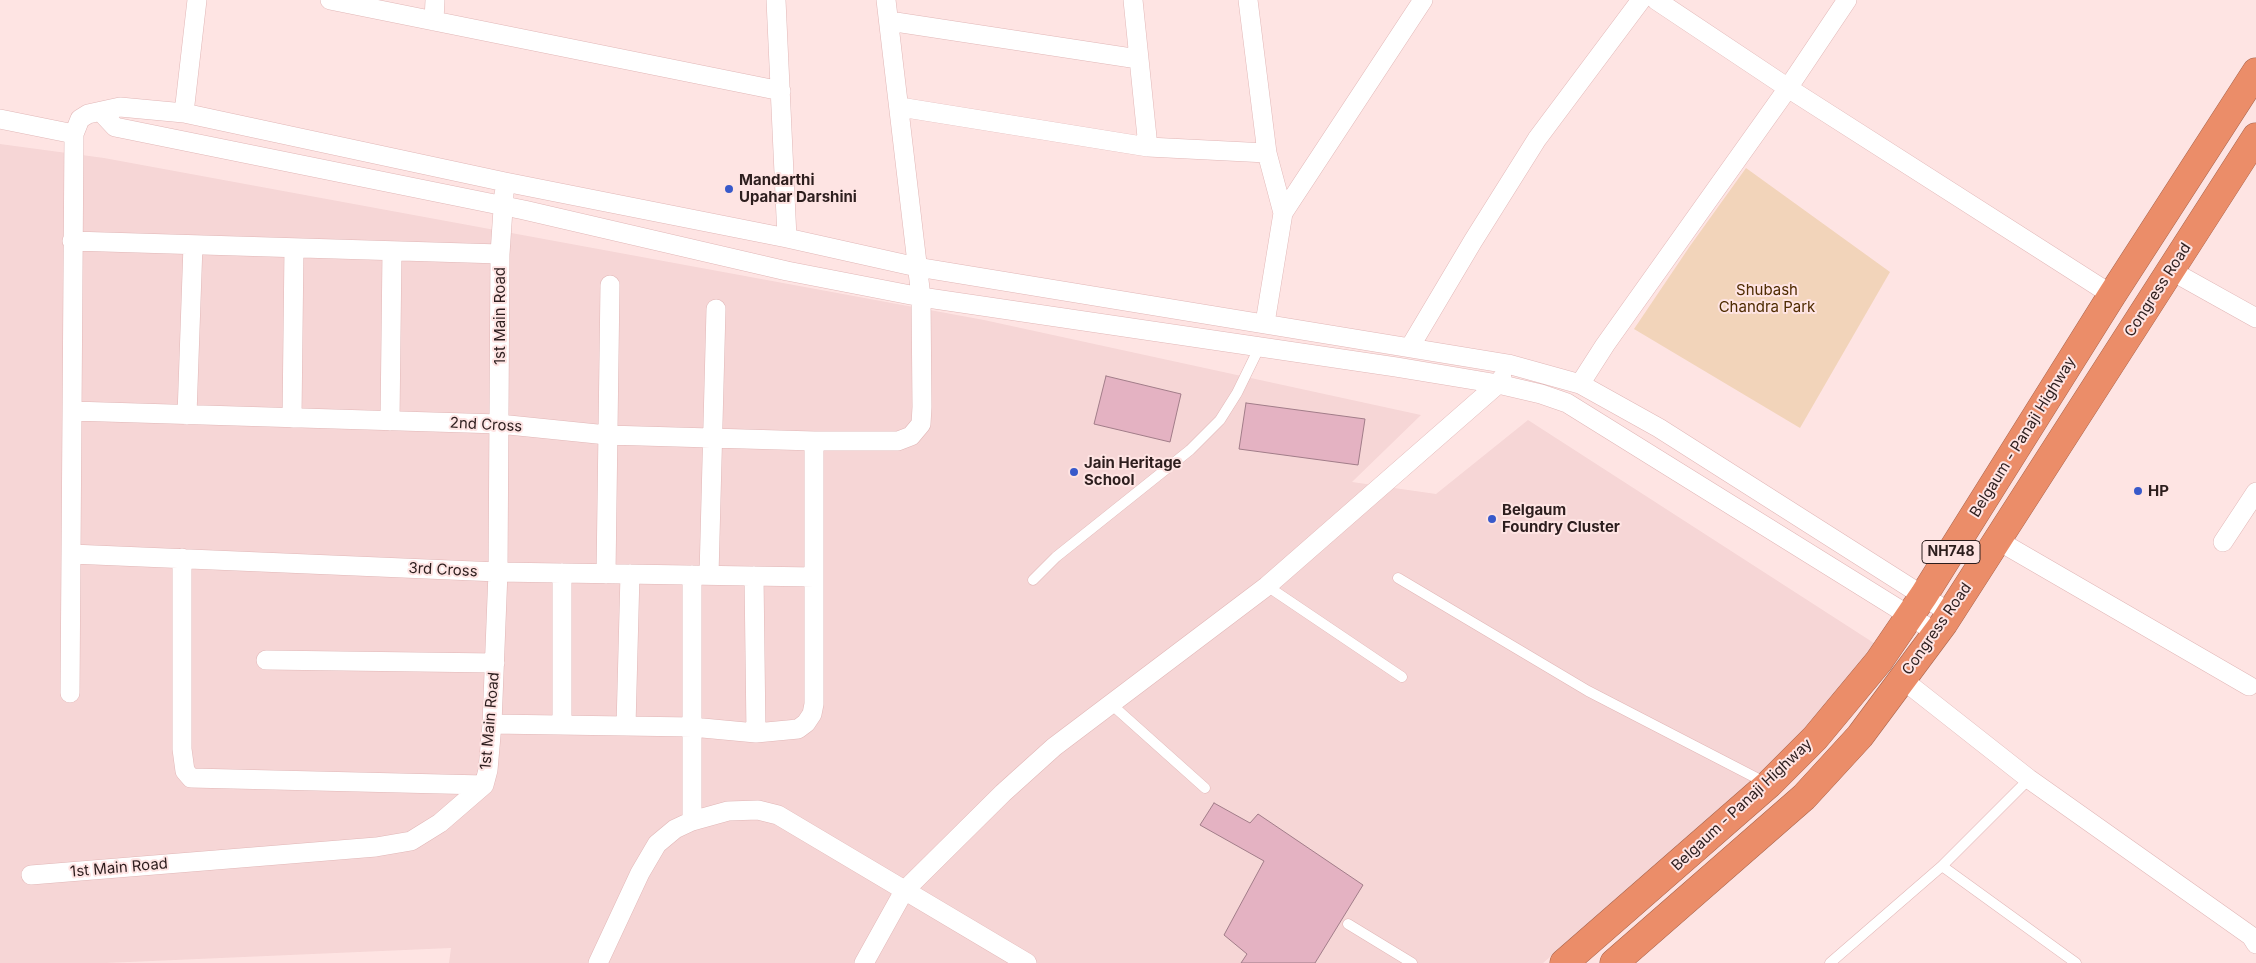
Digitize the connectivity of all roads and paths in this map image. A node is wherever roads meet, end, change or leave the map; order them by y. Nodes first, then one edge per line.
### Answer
1 (197, 0) edge
2 (330, 0) edge
3 (435, 0) edge
4 (776, 0) edge
5 (886, 0) edge
6 (1133, 0) edge
7 (1248, 0) edge
8 (1423, 0) edge
9 (1641, 0) edge
10 (1656, 0) edge
11 (1847, 0) edge
12 (434, 20) junction
13 (889, 21) junction
14 (1138, 59) junction
15 (2256, 72) edge
16 (1788, 88) junction
17 (781, 91) junction
18 (900, 107) junction
19 (101, 112) junction
20 (184, 113) junction
21 (0, 119) edge
22 (74, 134) junction
23 (2256, 137) edge
24 (1148, 146) junction
25 (1267, 153) junction
26 (505, 182) junction
27 (503, 206) junction
28 (1283, 213) junction
29 (787, 238) junction
30 (72, 240) junction
31 (193, 244) junction
32 (294, 248) junction
33 (392, 251) junction
34 (500, 254) junction
35 (918, 267) junction
36 (2170, 270) junction
37 (610, 285) dead end
38 (2112, 295) junction
39 (921, 297) junction
40 (716, 309) dead end
41 (2256, 318) edge
42 (1265, 324) junction
43 (1410, 347) junction
44 (1259, 348) junction
45 (1508, 364) junction
46 (1498, 384) junction
47 (1580, 384) junction
48 (72, 411) junction
49 (188, 415) junction
50 (292, 418) junction
51 (390, 421) junction
52 (499, 424) junction
53 (607, 436) junction
54 (712, 438) junction
55 (814, 441) junction
56 (2256, 492) edge
57 (1997, 540) junction
58 (2223, 542) dead end
59 (71, 554) junction
60 (182, 558) junction
61 (498, 572) junction
62 (562, 573) junction
63 (606, 574) junction
64 (630, 574) junction
65 (700, 575) junction
66 (754, 576) junction
67 (814, 576) junction
68 (1398, 578) dead end
69 (1033, 580) dead end
70 (1267, 586) junction
71 (1917, 605) junction
72 (1943, 623) junction
73 (266, 660) dead end
74 (495, 663) junction
75 (1402, 677) dead end
76 (1902, 679) junction
77 (2249, 686) dead end
78 (70, 693) dead end
79 (1111, 704) junction
80 (492, 724) junction
81 (562, 725) junction
82 (626, 726) junction
83 (692, 727) junction
84 (756, 733) junction
85 (2029, 779) junction
86 (1769, 784) junction
87 (484, 785) junction
88 (1205, 788) dead end
89 (692, 821) junction
90 (1942, 866) junction
91 (31, 876) dead end
92 (904, 891) junction
93 (1348, 924) dead end
94 (2256, 944) edge
95 (598, 963) edge
96 (864, 963) edge
97 (1026, 963) edge
98 (1412, 963) edge
99 (1564, 963) edge
100 (1614, 963) edge
101 (1830, 963) edge
102 (2076, 963) edge

1 - 20 street
2 - 12 street
3 - 12 street
4 - 17 street
5 - 13 street
6 - 14 street
7 - 25 street
8 - 28 street
9 - 43 street
10 - 16 street
11 - 16 street
12 - 17 street
13 - 14 street
13 - 18 street
14 - 24 street
15 - 38 highway, Belgaum - Panaji Highway / NH748
16 - 38 street
16 - 47 street
17 - 29 street
18 - 24 street
18 - 35 street
19 - 20 street
19 - 22 street
19 - 27 street
20 - 26 street
21 - 22 street
22 - 30 street
23 - 36 highway, Congress Road / NH748
24 - 25 street
25 - 28 street
26 - 27 street, 1st Main Road
26 - 29 street
27 - 34 street, 1st Main Road
27 - 39 street
28 - 42 street
29 - 35 street
30 - 31 street
30 - 48 street
31 - 32 street
31 - 49 street
32 - 33 street
32 - 50 street
33 - 34 street
33 - 51 street
34 - 52 street, 1st Main Road
35 - 39 street
35 - 42 street
36 - 41 street
36 - 57 highway, Congress Road / NH748
37 - 53 street
38 - 71 highway, Belgaum - Panaji Highway / NH748
39 - 44 street
39 - 55 street, 2nd Cross
40 - 54 street
42 - 43 street
43 - 45 street
44 - 46 street
44 - 69 lane
45 - 46 street
45 - 47 street
46 - 70 street
46 - 71 street
47 - 71 street
48 - 49 street, 2nd Cross
48 - 59 street
49 - 50 street, 2nd Cross
50 - 51 street, 2nd Cross
51 - 52 street, 2nd Cross
52 - 53 street, 2nd Cross
52 - 61 street, 1st Main Road
53 - 54 street, 2nd Cross
53 - 63 street
54 - 55 street, 2nd Cross
54 - 65 street
55 - 67 street
56 - 58 street
57 - 72 highway, Congress Road / NH748
57 - 77 street
59 - 60 street, 3rd Cross
59 - 78 street
60 - 61 street, 3rd Cross
60 - 87 street
61 - 62 street, 3rd Cross
61 - 74 street, 1st Main Road
62 - 63 street, 3rd Cross
62 - 81 street
63 - 64 street, 3rd Cross
64 - 65 street, 3rd Cross
64 - 82 street
65 - 66 street, 3rd Cross
65 - 83 street
66 - 67 street, 3rd Cross
66 - 84 street
67 - 84 street
68 - 86 lane
70 - 75 lane
70 - 79 street
71 - 72 street
71 - 86 highway, Belgaum - Panaji Highway / NH748
72 - 76 highway, Congress Road / NH748
73 - 74 street
74 - 80 street, 1st Main Road
76 - 85 street
76 - 100 highway, Congress Road / NH748
79 - 88 lane
79 - 92 street
80 - 81 street
80 - 87 street, 1st Main Road
81 - 82 street
82 - 83 street
83 - 84 street
83 - 89 street
85 - 90 lane
85 - 94 street
86 - 99 highway, Belgaum - Panaji Highway / NH748
87 - 91 street, 1st Main Road
89 - 92 street
89 - 95 street
90 - 101 lane
90 - 102 lane
92 - 96 street
92 - 97 street
93 - 98 lane

